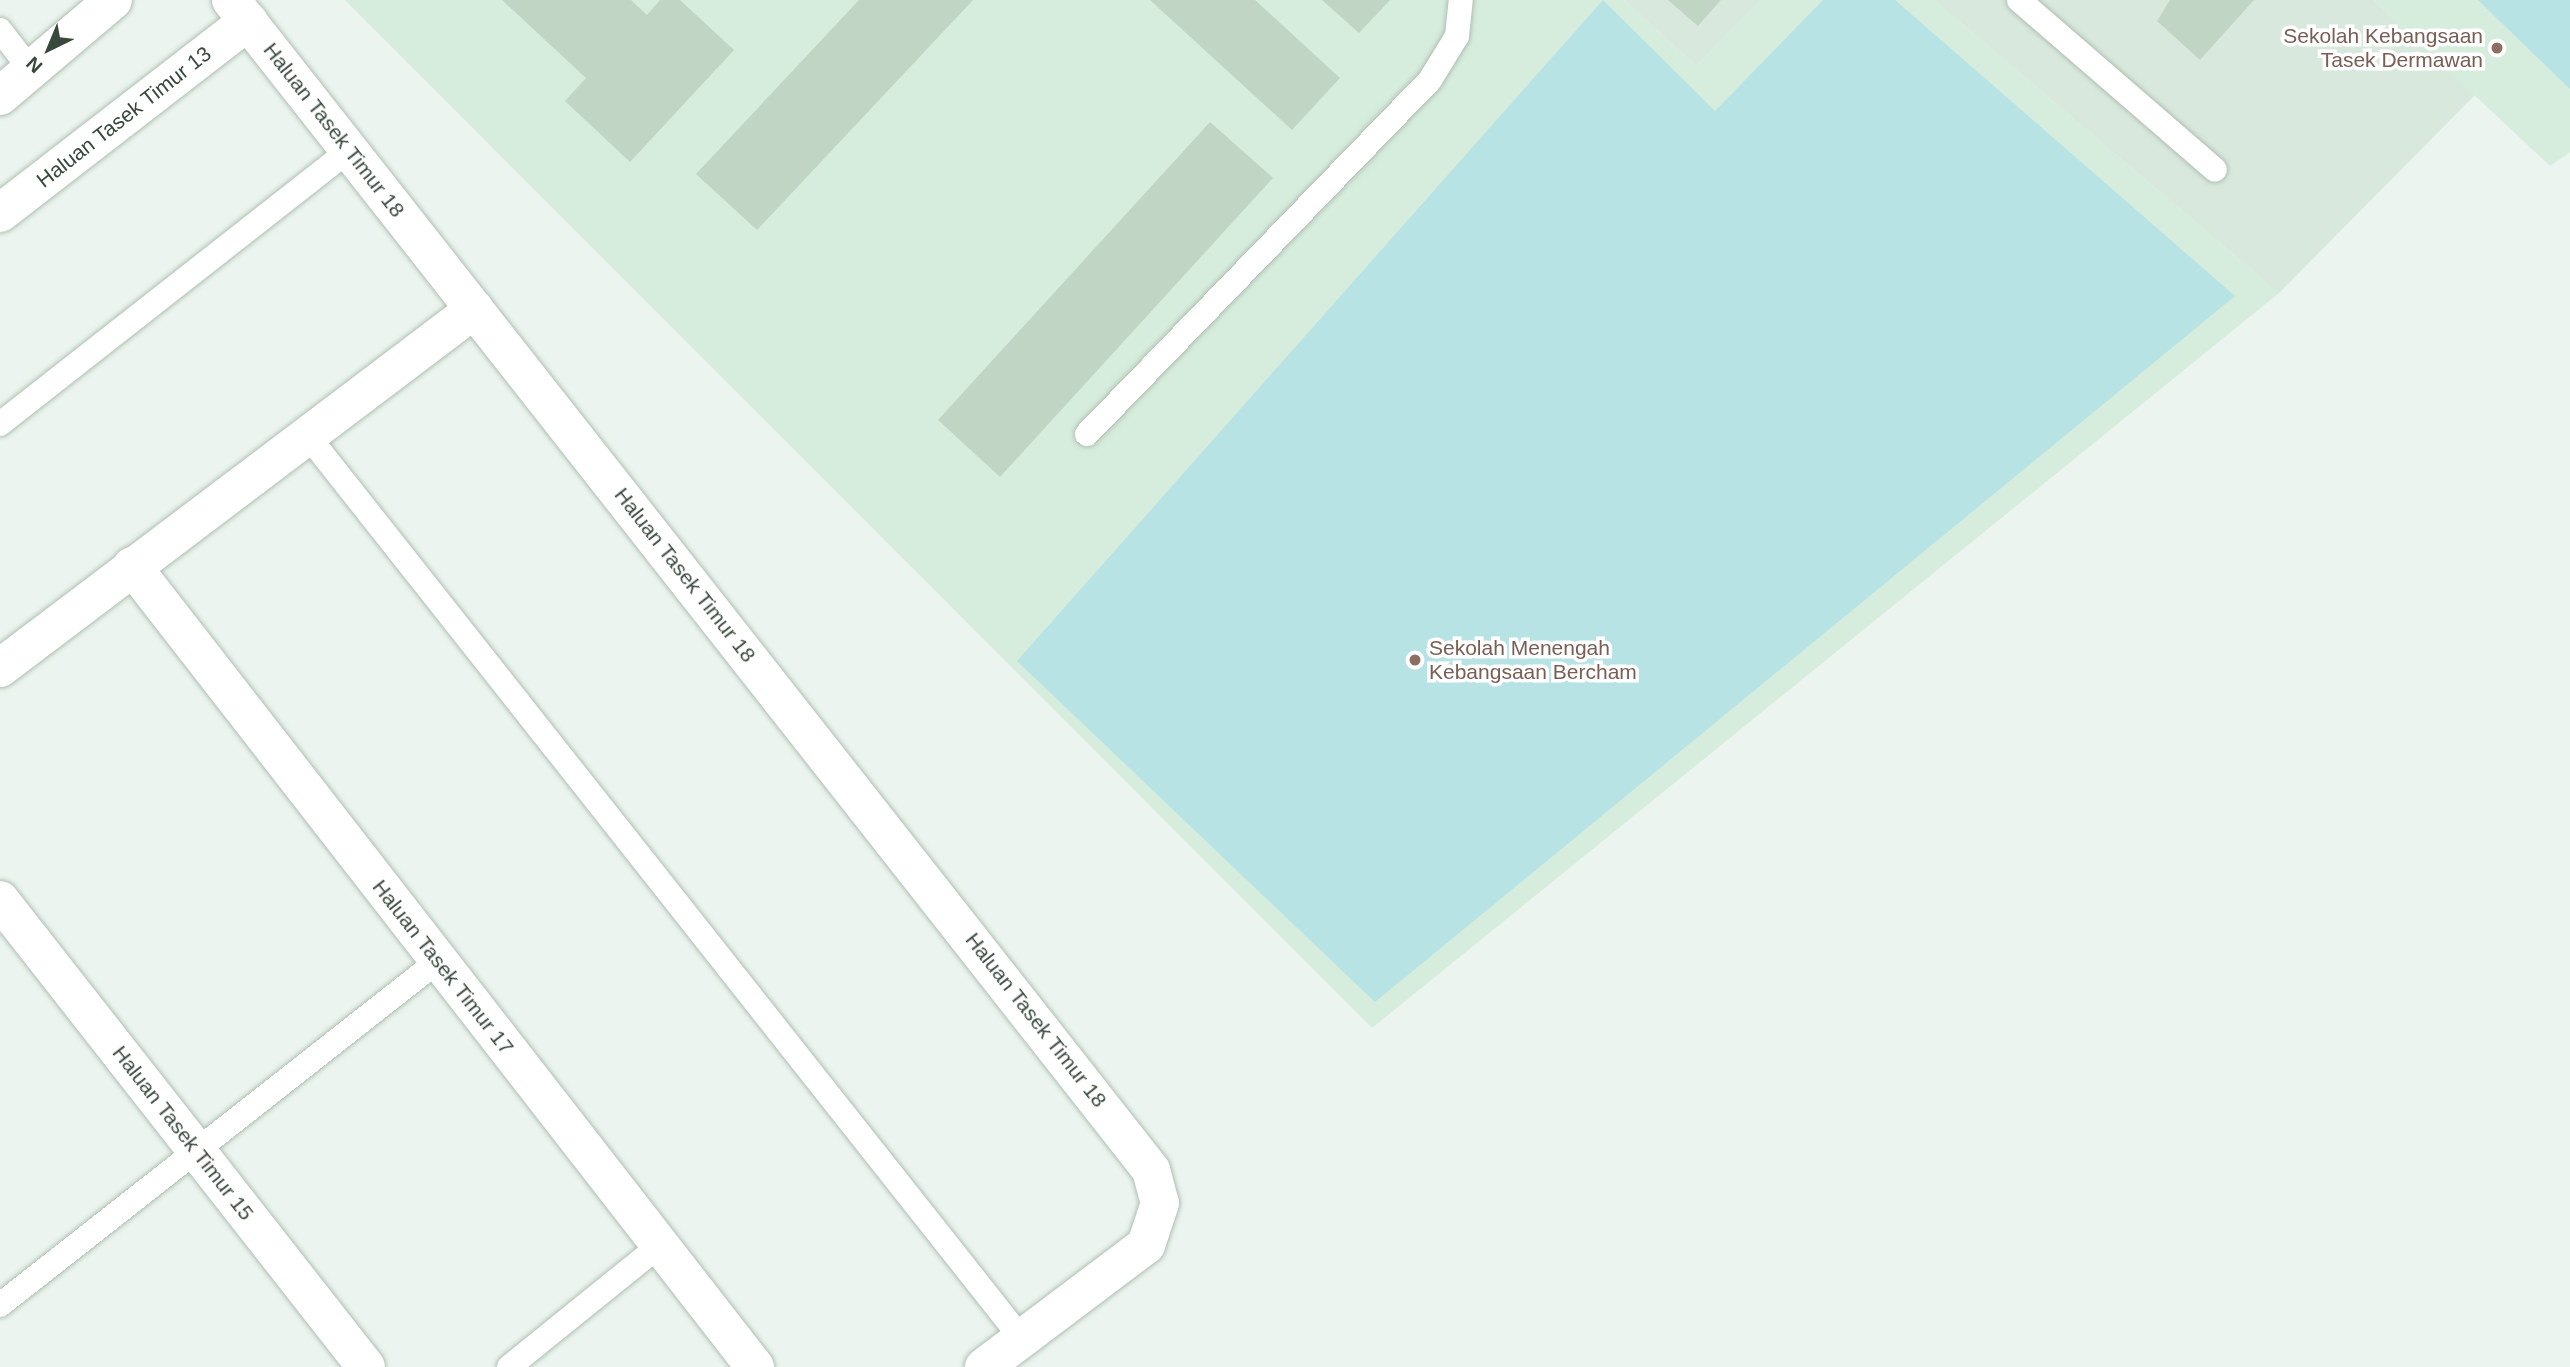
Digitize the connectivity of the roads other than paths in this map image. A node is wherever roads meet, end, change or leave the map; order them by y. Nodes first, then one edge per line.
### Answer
1 (113, 0) edge
2 (1461, 0) edge
3 (2018, 0) edge
4 (239, 10) edge
5 (0, 30) edge
6 (32, 70) junction
7 (0, 96) edge
8 (350, 150) junction
9 (2215, 170) dead end
10 (0, 212) edge
11 (475, 309) junction
12 (0, 424) edge
13 (1087, 434) dead end
14 (308, 436) junction
15 (132, 566) junction
16 (0, 668) edge
17 (0, 900) edge
18 (438, 961) junction
19 (196, 1150) junction
20 (660, 1245) junction
21 (0, 1305) edge
22 (1022, 1339) junction
23 (366, 1367) edge
24 (509, 1367) edge
25 (755, 1367) edge
26 (984, 1367) edge

1 - 6 street
2 - 13 lane
3 - 9 lane
4 - 8 street, Haluan Tasek Timur 18
4 - 10 street, Haluan Tasek Timur 13
5 - 6 lane
6 - 7 street
8 - 11 street, Haluan Tasek Timur 18
8 - 12 lane
11 - 14 street
11 - 22 street, Haluan Tasek Timur 18
14 - 15 street
14 - 22 lane
15 - 16 street
15 - 18 street, Haluan Tasek Timur 17
17 - 19 street, Haluan Tasek Timur 15
18 - 19 lane
18 - 20 street, Haluan Tasek Timur 17
19 - 21 lane
19 - 23 street, Haluan Tasek Timur 15
20 - 24 lane
20 - 25 street, Haluan Tasek Timur 17
22 - 26 street, Haluan Tasek Timur 18

